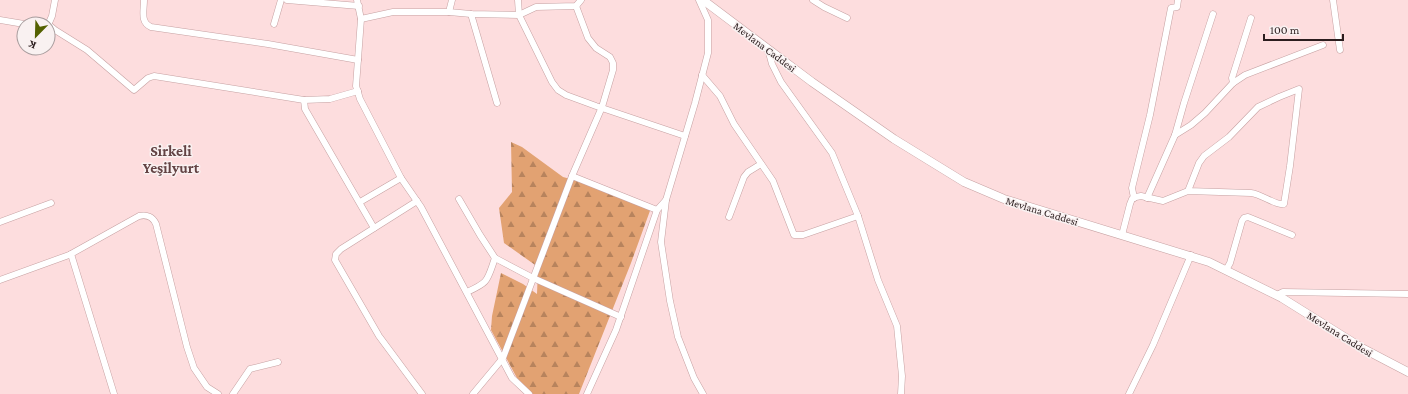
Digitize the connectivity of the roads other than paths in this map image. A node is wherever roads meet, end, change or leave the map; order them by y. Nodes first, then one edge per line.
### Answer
1 (56, 0) edge
2 (144, 0) edge
3 (280, 0) edge
4 (287, 0) edge
5 (452, 0) edge
6 (518, 0) edge
7 (581, 0) edge
8 (699, 0) edge
9 (703, 0) edge
10 (813, 0) edge
11 (1178, 0) edge
12 (1333, 0) edge
13 (358, 3) edge
14 (576, 6) junction
15 (449, 12) junction
16 (471, 14) junction
17 (1213, 14) dead end
18 (519, 15) junction
19 (52, 16) edge
20 (847, 18) dead end
21 (1251, 18) dead end
22 (0, 20) edge
23 (361, 20) junction
24 (16, 23) edge
25 (274, 24) dead end
26 (56, 31) edge
27 (1323, 44) dead end
28 (768, 49) junction
29 (1340, 50) dead end
30 (358, 60) junction
31 (702, 75) junction
32 (1233, 83) junction
33 (358, 91) junction
34 (304, 100) junction
35 (497, 104) dead end
36 (602, 107) junction
37 (1175, 135) junction
38 (685, 136) junction
39 (761, 164) junction
40 (572, 176) junction
41 (401, 178) junction
42 (1188, 191) junction
43 (1134, 198) junction
44 (1148, 198) junction
45 (459, 199) dead end
46 (666, 200) junction
47 (417, 201) junction
48 (360, 202) junction
49 (51, 203) dead end
50 (657, 210) junction
51 (858, 216) junction
52 (730, 217) dead end
53 (0, 222) edge
54 (374, 228) junction
55 (1122, 235) junction
56 (1292, 235) dead end
57 (71, 254) junction
58 (1191, 255) junction
59 (495, 258) junction
60 (1226, 270) junction
61 (533, 278) junction
62 (0, 280) edge
63 (467, 292) junction
64 (1408, 294) edge
65 (1277, 295) junction
66 (621, 317) junction
67 (503, 358) junction
68 (278, 362) dead end
69 (1408, 372) edge
70 (214, 393) edge
71 (114, 394) edge
72 (233, 394) edge
73 (422, 394) edge
74 (473, 394) edge
75 (529, 394) edge
76 (587, 394) edge
77 (703, 394) edge
78 (901, 394) edge
79 (1129, 394) edge

1 - 19 street
2 - 30 street
3 - 25 street
4 - 13 street
5 - 15 street
6 - 18 street
7 - 14 street
8 - 31 street
9 - 28 street, Mevlana Caddesi
10 - 20 street
11 - 43 street
12 - 29 street
13 - 23 street
14 - 18 street
14 - 36 street
15 - 16 street
15 - 23 street
16 - 18 street
16 - 35 street
17 - 37 street
18 - 36 street
21 - 32 street
22 - 24 street
23 - 30 street
26 - 34 street
27 - 32 street
28 - 51 street
28 - 55 street, Mevlana Caddesi
30 - 33 street
31 - 38 street
31 - 39 street
32 - 37 street
33 - 34 street
33 - 41 street
34 - 48 street
36 - 38 street
36 - 40 street
37 - 44 street
38 - 46 street
39 - 51 street
39 - 52 street
40 - 50 street
40 - 61 street
41 - 47 street
41 - 48 street
42 - 42 street
42 - 44 street
43 - 44 street
43 - 55 street
45 - 59 street
46 - 50 street
46 - 77 street
47 - 54 street
47 - 63 street
48 - 54 street
49 - 53 street
50 - 66 street
51 - 78 street
54 - 73 street
55 - 58 street, Mevlana Caddesi
56 - 60 street
57 - 62 street
57 - 70 street
57 - 71 street
58 - 60 street, Mevlana Caddesi
58 - 79 street
59 - 61 street
59 - 63 street
60 - 65 street, Mevlana Caddesi
61 - 66 street
61 - 67 street
63 - 67 street
64 - 65 street
65 - 69 street, Mevlana Caddesi
66 - 76 street
67 - 74 street
67 - 75 street
68 - 72 street

